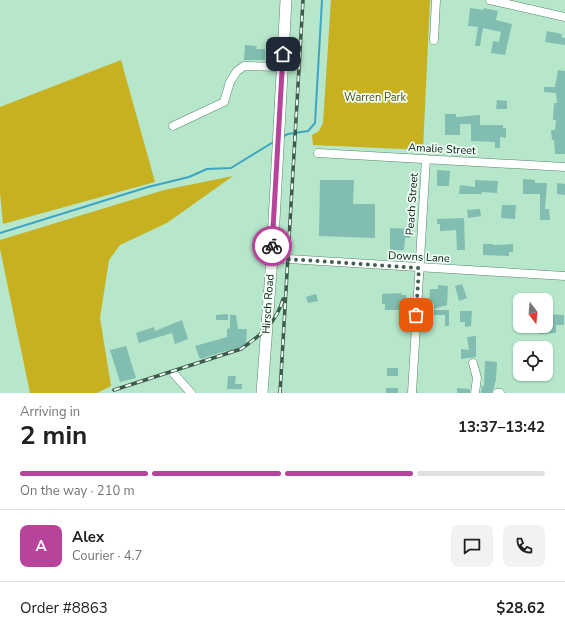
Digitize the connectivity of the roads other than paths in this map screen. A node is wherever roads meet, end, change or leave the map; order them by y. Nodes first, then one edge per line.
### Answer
1 (286, 0) edge
2 (436, 0) edge
3 (490, 0) edge
4 (565, 17) edge
5 (434, 40) dead end
6 (282, 67) junction
7 (173, 126) dead end
8 (318, 153) dead end
9 (426, 159) junction
10 (565, 167) edge
11 (272, 258) junction
12 (419, 268) junction
13 (565, 276) edge
14 (473, 363) dead end
15 (174, 374) dead end
16 (191, 393) edge
17 (262, 393) edge
18 (412, 393) edge
19 (475, 393) edge
20 (497, 393) edge
21 (500, 393) edge

1 - 6 main road, Hirsch Road
2 - 5 street
3 - 4 street
6 - 7 street
6 - 11 main road, Hirsch Road
8 - 9 street, Amalie Street
9 - 10 street, Amalie Street
9 - 12 street, Peach Street
11 - 12 street, Downs Lane
11 - 17 main road, Hirsch Road
12 - 13 street, Downs Lane
12 - 18 street, Peach Street
14 - 19 street
15 - 16 street
20 - 21 street

